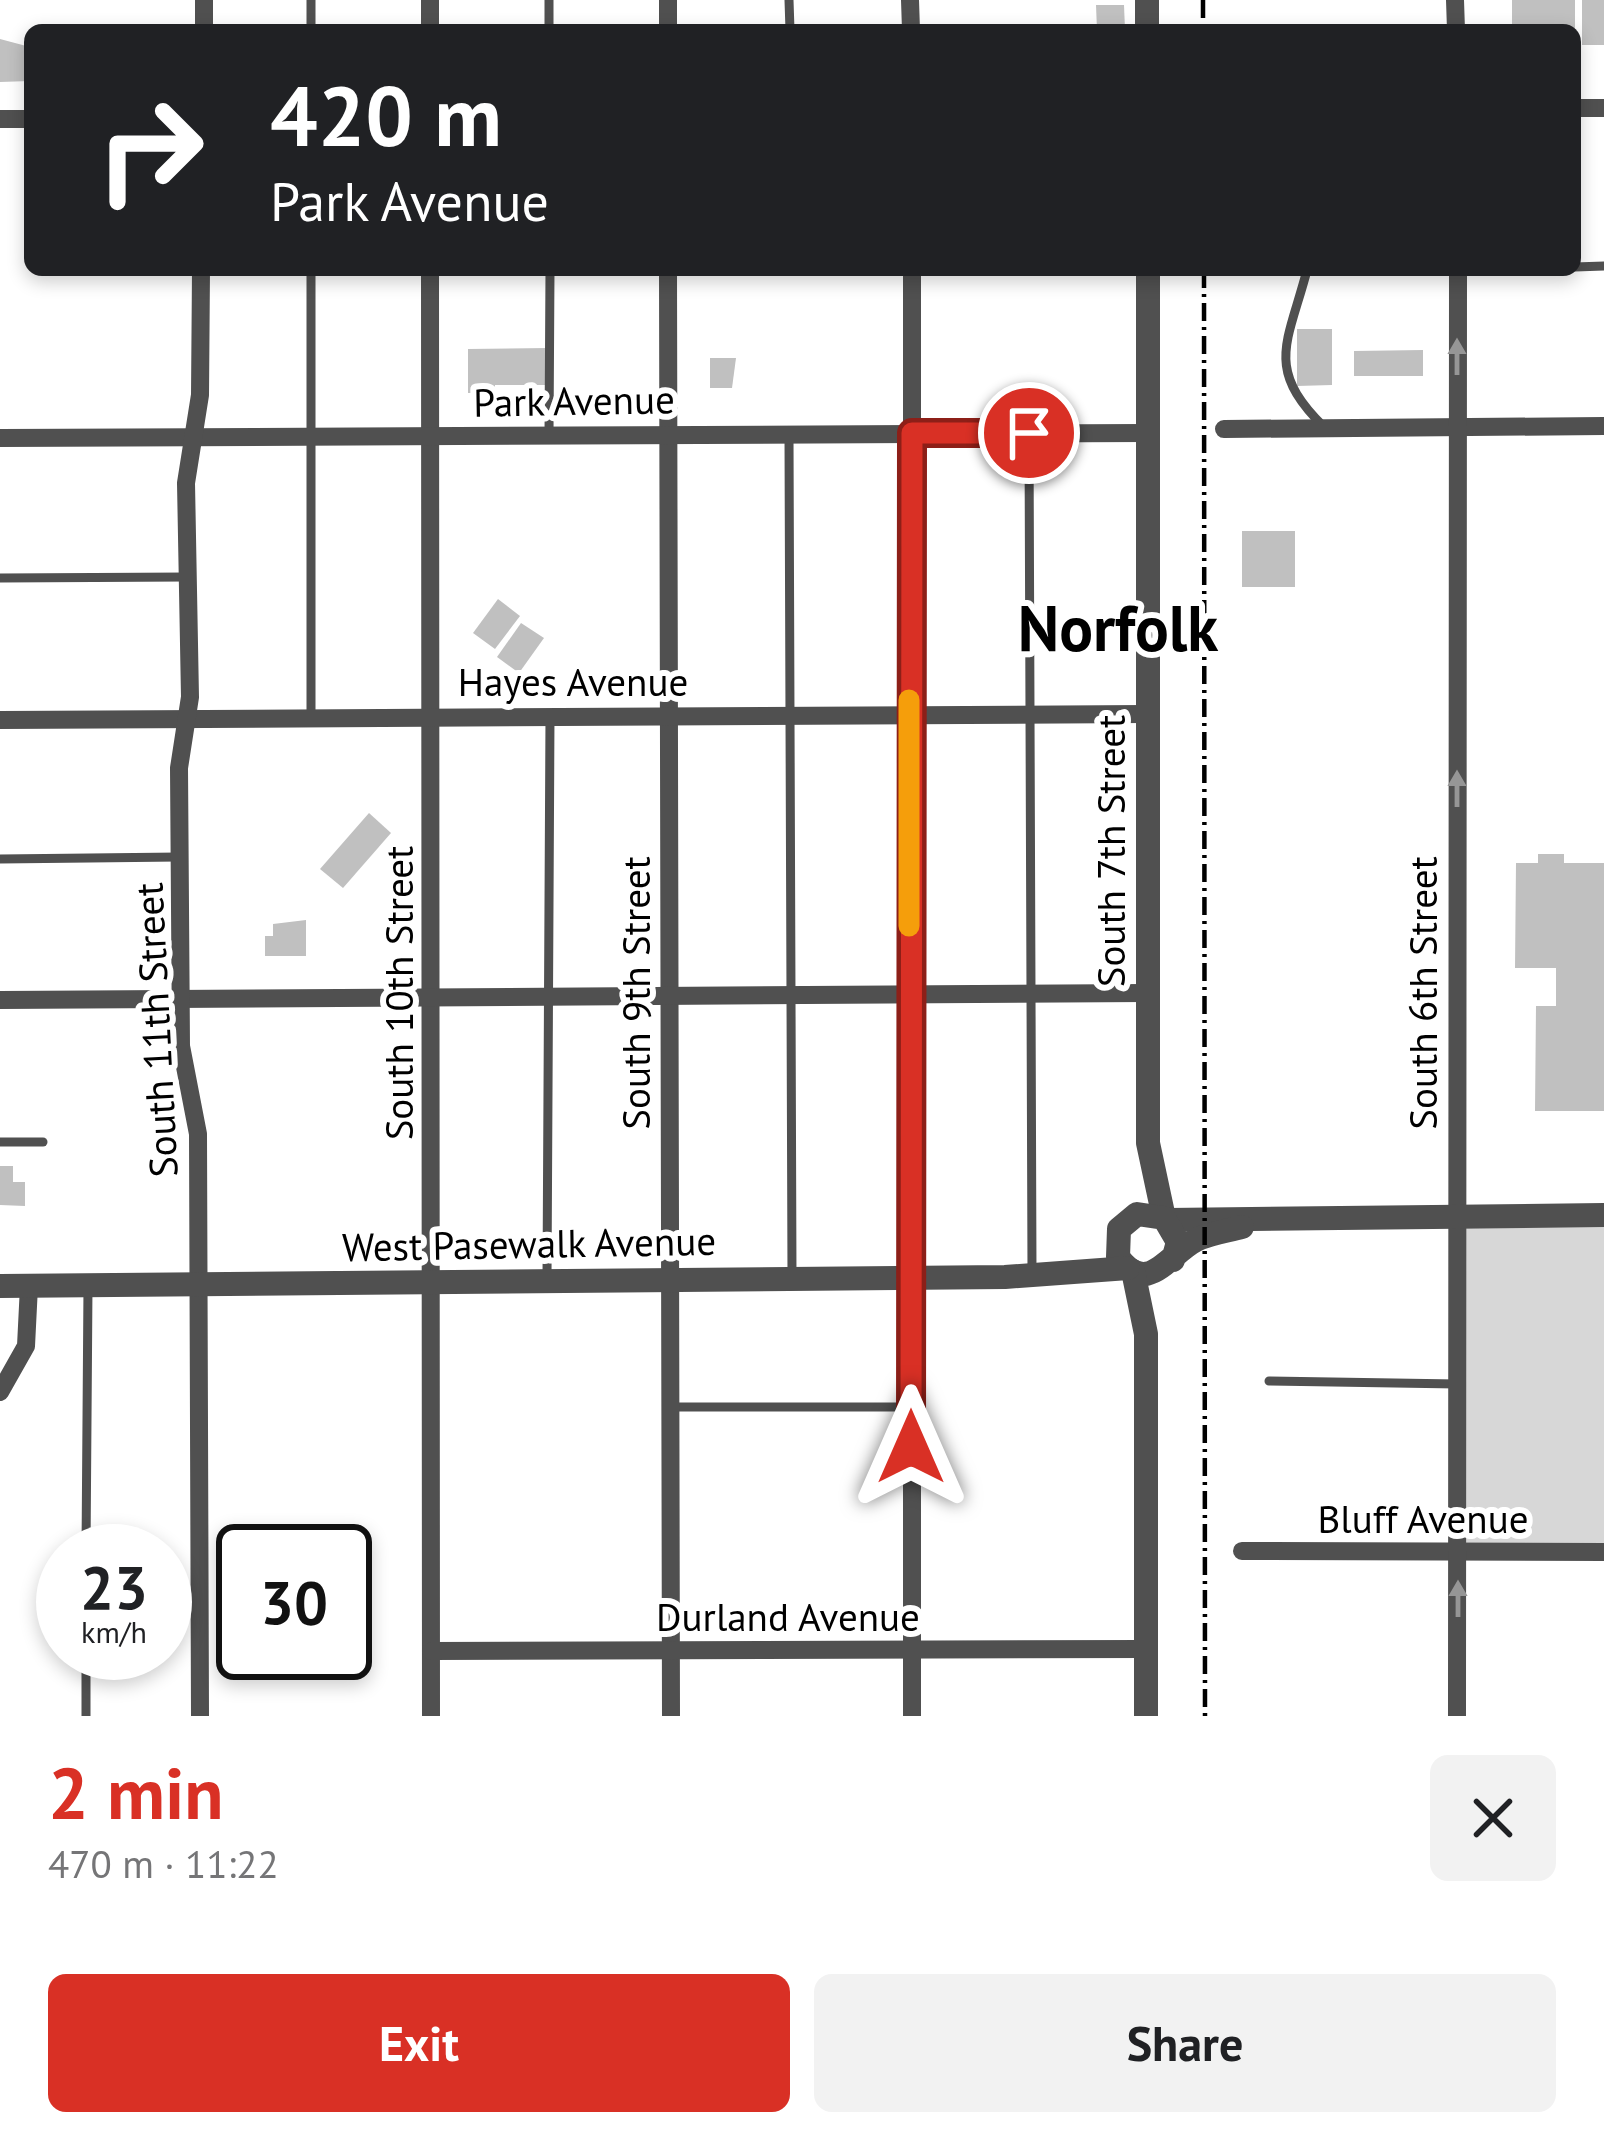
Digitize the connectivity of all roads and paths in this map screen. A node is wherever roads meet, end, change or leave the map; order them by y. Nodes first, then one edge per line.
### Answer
1 (201, 276) edge
2 (311, 276) edge
3 (430, 276) edge
4 (550, 276) edge
5 (668, 276) edge
6 (912, 276) edge
7 (1148, 276) edge
8 (1305, 276) edge
9 (1458, 276) edge
10 (1604, 426) edge
11 (1457, 428) junction
12 (1224, 429) dead end
13 (1326, 429) junction
14 (666, 432) junction
15 (789, 433) junction
16 (912, 433) junction
17 (1029, 433) junction
18 (1148, 433) junction
19 (549, 434) junction
20 (429, 435) junction
21 (195, 436) junction
22 (312, 436) junction
23 (0, 438) edge
24 (188, 577) junction
25 (0, 578) edge
26 (909, 712) junction
27 (790, 714) junction
28 (1147, 714) junction
29 (430, 715) junction
30 (1030, 715) junction
31 (550, 716) junction
32 (670, 716) junction
33 (310, 717) junction
34 (187, 719) junction
35 (0, 720) edge
36 (179, 857) junction
37 (0, 859) edge
38 (1031, 993) junction
39 (1147, 993) junction
40 (910, 994) junction
41 (669, 995) junction
42 (789, 995) junction
43 (546, 996) junction
44 (181, 998) junction
45 (432, 999) junction
46 (0, 1000) edge
47 (0, 1142) edge
48 (43, 1142) dead end
49 (1148, 1143) junction
50 (1604, 1215) edge
51 (1456, 1218) junction
52 (1166, 1219) junction
53 (1256, 1222) junction
54 (1122, 1227) junction
55 (1168, 1264) junction
56 (1130, 1269) junction
57 (1058, 1270) junction
58 (1032, 1274) junction
59 (912, 1276) junction
60 (792, 1277) junction
61 (669, 1278) junction
62 (548, 1279) junction
63 (433, 1281) junction
64 (200, 1282) junction
65 (88, 1285) junction
66 (0, 1286) edge
67 (28, 1286) junction
68 (1146, 1334) junction
69 (1269, 1381) dead end
70 (1457, 1384) junction
71 (0, 1392) edge
72 (670, 1407) junction
73 (911, 1407) junction
74 (86, 1524) edge
75 (1242, 1551) dead end
76 (1604, 1552) edge
77 (1458, 1553) junction
78 (911, 1649) junction
79 (1145, 1649) junction
80 (431, 1651) junction
81 (671, 1651) junction
82 (86, 1680) edge
83 (86, 1716) edge
84 (200, 1716) edge
85 (431, 1716) edge
86 (671, 1716) edge
87 (912, 1716) edge
88 (1146, 1716) edge
89 (1457, 1716) edge

1 - 21 street, South 11th Street
2 - 22 lane
3 - 20 street, South 10th Street
4 - 19 lane
5 - 14 street, South 9th Street
6 - 16 street
7 - 18 street, South 7th Street
8 - 13 lane
11 -> 9 street, South 6th Street
10 - 11 street
11 - 13 street
51 -> 11 street, South 6th Street
12 - 13 street
14 - 15 street, Park Avenue
14 - 19 street, Park Avenue
14 - 32 street, South 9th Street
15 - 16 street, Park Avenue
15 - 27 lane
16 - 17 street, Park Avenue
16 - 26 street
17 - 18 street, Park Avenue
17 - 30 lane
18 - 28 street, South 7th Street
19 - 20 street, Park Avenue
20 - 22 street, Park Avenue
20 - 29 street, South 10th Street
21 - 22 street, Park Avenue
21 - 23 street, Park Avenue
21 - 24 street, South 11th Street
22 - 33 lane
24 - 25 lane
24 - 34 street, South 11th Street
26 - 27 street, Hayes Avenue
26 - 30 street, Hayes Avenue
26 - 40 street
27 - 32 street, Hayes Avenue
27 - 42 lane
28 - 30 street, Hayes Avenue
28 - 39 street, South 7th Street
29 - 31 street, Hayes Avenue
29 - 33 street, Hayes Avenue
29 - 45 street, South 10th Street
30 - 38 lane
31 - 32 street, Hayes Avenue
31 - 43 lane
32 - 41 street, South 9th Street
33 - 34 street, Hayes Avenue
34 - 35 street, Hayes Avenue
34 - 36 street, South 11th Street
36 - 37 lane
36 - 44 street, South 11th Street
38 - 39 street
38 - 40 street
38 - 58 lane
39 - 49 street, South 7th Street
40 - 42 street
40 - 59 street
41 - 42 street
41 - 43 street
41 - 61 street, South 9th Street
42 - 60 lane
43 - 45 street
43 - 62 lane
44 - 45 street
44 - 46 street
44 - 64 street, South 11th Street
45 - 63 street, South 10th Street
47 - 48 lane
49 - 52 street, South 7th Street
49 - 54 street, South 7th Street
50 - 51 street
51 - 53 street
51 - 70 street, South 6th Street
52 - 53 street
52 - 54 street
52 - 55 street
53 - 55 street
54 - 56 street
54 - 57 street, West Pasewalk Avenue
55 - 56 street
55 - 68 street
56 - 57 street, West Pasewalk Avenue
56 - 68 street
57 - 58 street, West Pasewalk Avenue
58 - 59 street, West Pasewalk Avenue
59 - 60 street, West Pasewalk Avenue
59 - 73 street
60 - 61 street, West Pasewalk Avenue
61 - 62 street, West Pasewalk Avenue
61 - 72 street, South 9th Street
62 - 63 street, West Pasewalk Avenue
63 - 64 street, West Pasewalk Avenue
63 - 80 street, South 10th Street
64 - 65 street, West Pasewalk Avenue
64 - 84 street, South 11th Street
65 - 67 street, West Pasewalk Avenue
65 - 74 lane
66 - 67 street, West Pasewalk Avenue
67 - 71 street
68 - 79 street
69 - 70 lane
70 - 77 street, South 6th Street
72 - 73 lane
72 - 81 street, South 9th Street
73 - 78 street
75 - 77 street, Bluff Avenue
76 - 77 street, Bluff Avenue
89 -> 77 street, South 6th Street
78 - 79 street, Durland Avenue
78 - 81 street, Durland Avenue
78 - 87 street
79 - 88 street
80 - 81 street, Durland Avenue
80 - 85 street, South 10th Street
81 - 86 street, South 9th Street
82 - 83 lane

